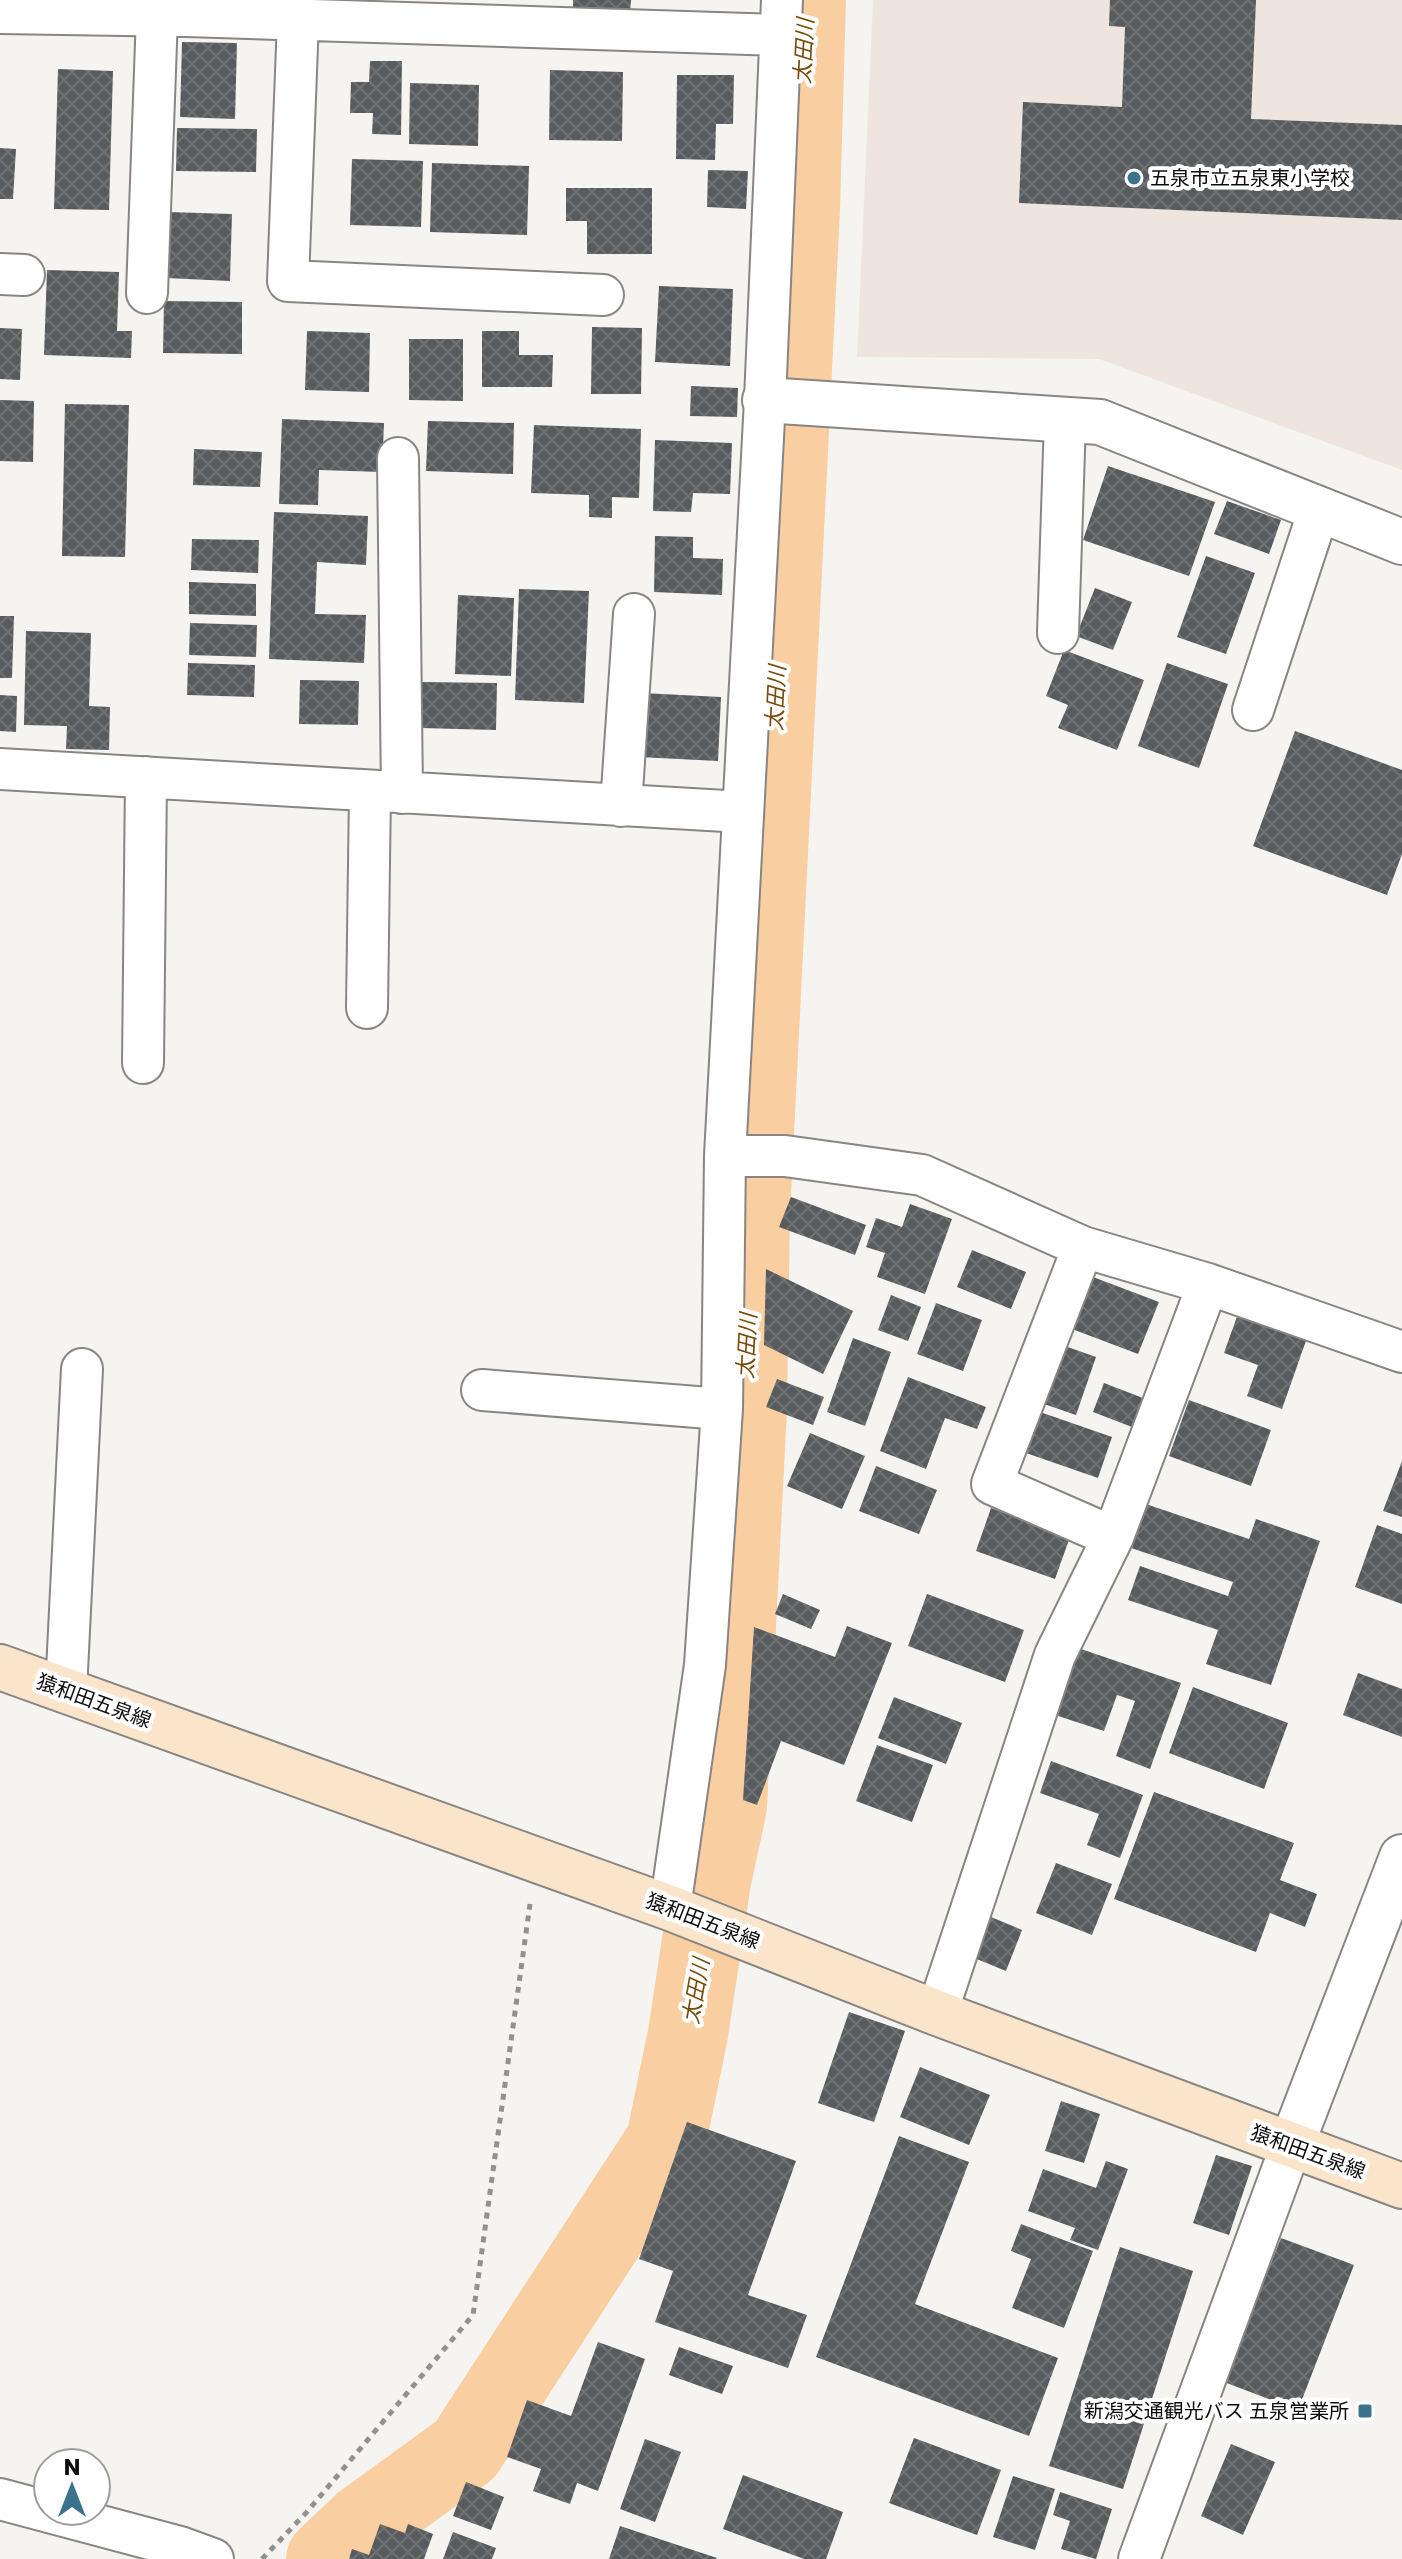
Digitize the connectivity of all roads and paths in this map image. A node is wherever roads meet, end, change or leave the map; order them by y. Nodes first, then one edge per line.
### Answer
1 (66, 7) edge
2 (205, 8) edge
3 (0, 13) edge
4 (498, 13) edge
5 (157, 15) junction
6 (781, 18) edge
7 (298, 20) junction
8 (147, 293) dead end
9 (603, 295) dead end
10 (783, 401) junction
11 (1065, 420) junction
12 (398, 458) dead end
13 (1319, 510) junction
14 (1402, 542) edge
15 (634, 614) dead end
16 (1058, 633) dead end
17 (1253, 710) dead end
18 (0, 769) edge
19 (146, 777) junction
20 (386, 792) junction
21 (621, 806) junction
22 (743, 812) junction
23 (367, 1008) dead end
24 (143, 1063) dead end
25 (725, 1156) junction
26 (1083, 1247) junction
27 (1208, 1284) junction
28 (1402, 1352) edge
29 (82, 1369) dead end
30 (482, 1390) dead end
31 (722, 1409) junction
32 (1113, 1537) junction
33 (0, 1667) edge
34 (66, 1691) junction
35 (1402, 1857) edge
36 (536, 1860) junction
37 (670, 1908) junction
38 (937, 2013) junction
39 (1291, 2146) junction
40 (1402, 2186) edge
41 (0, 2499) edge
42 (213, 2559) edge
43 (262, 2559) edge
44 (1139, 2559) edge

1 - 3 street
1 - 5 street
2 - 5 street
2 - 7 street
4 - 6 street
4 - 7 street
5 - 8 street
6 - 10 street
7 - 9 street
10 - 11 street
10 - 22 street
11 - 13 street
11 - 16 street
12 - 20 street
13 - 14 street
13 - 17 street
15 - 21 street
18 - 19 street
19 - 20 street
19 - 24 street
20 - 21 street
20 - 23 street
21 - 22 street
22 - 25 street
25 - 26 street
25 - 31 street
26 - 27 street
26 - 32 street
27 - 28 street
27 - 32 street
29 - 34 street
30 - 31 street
31 - 37 street
32 - 38 street
33 - 34 main road, 猿和田五泉線
34 - 36 main road, 猿和田五泉線
35 - 39 street
36 - 37 main road, 猿和田五泉線
36 - 43 path
37 - 38 main road, 猿和田五泉線
38 - 39 main road, 猿和田五泉線
39 - 40 main road, 猿和田五泉線
39 - 44 street
41 - 42 street

